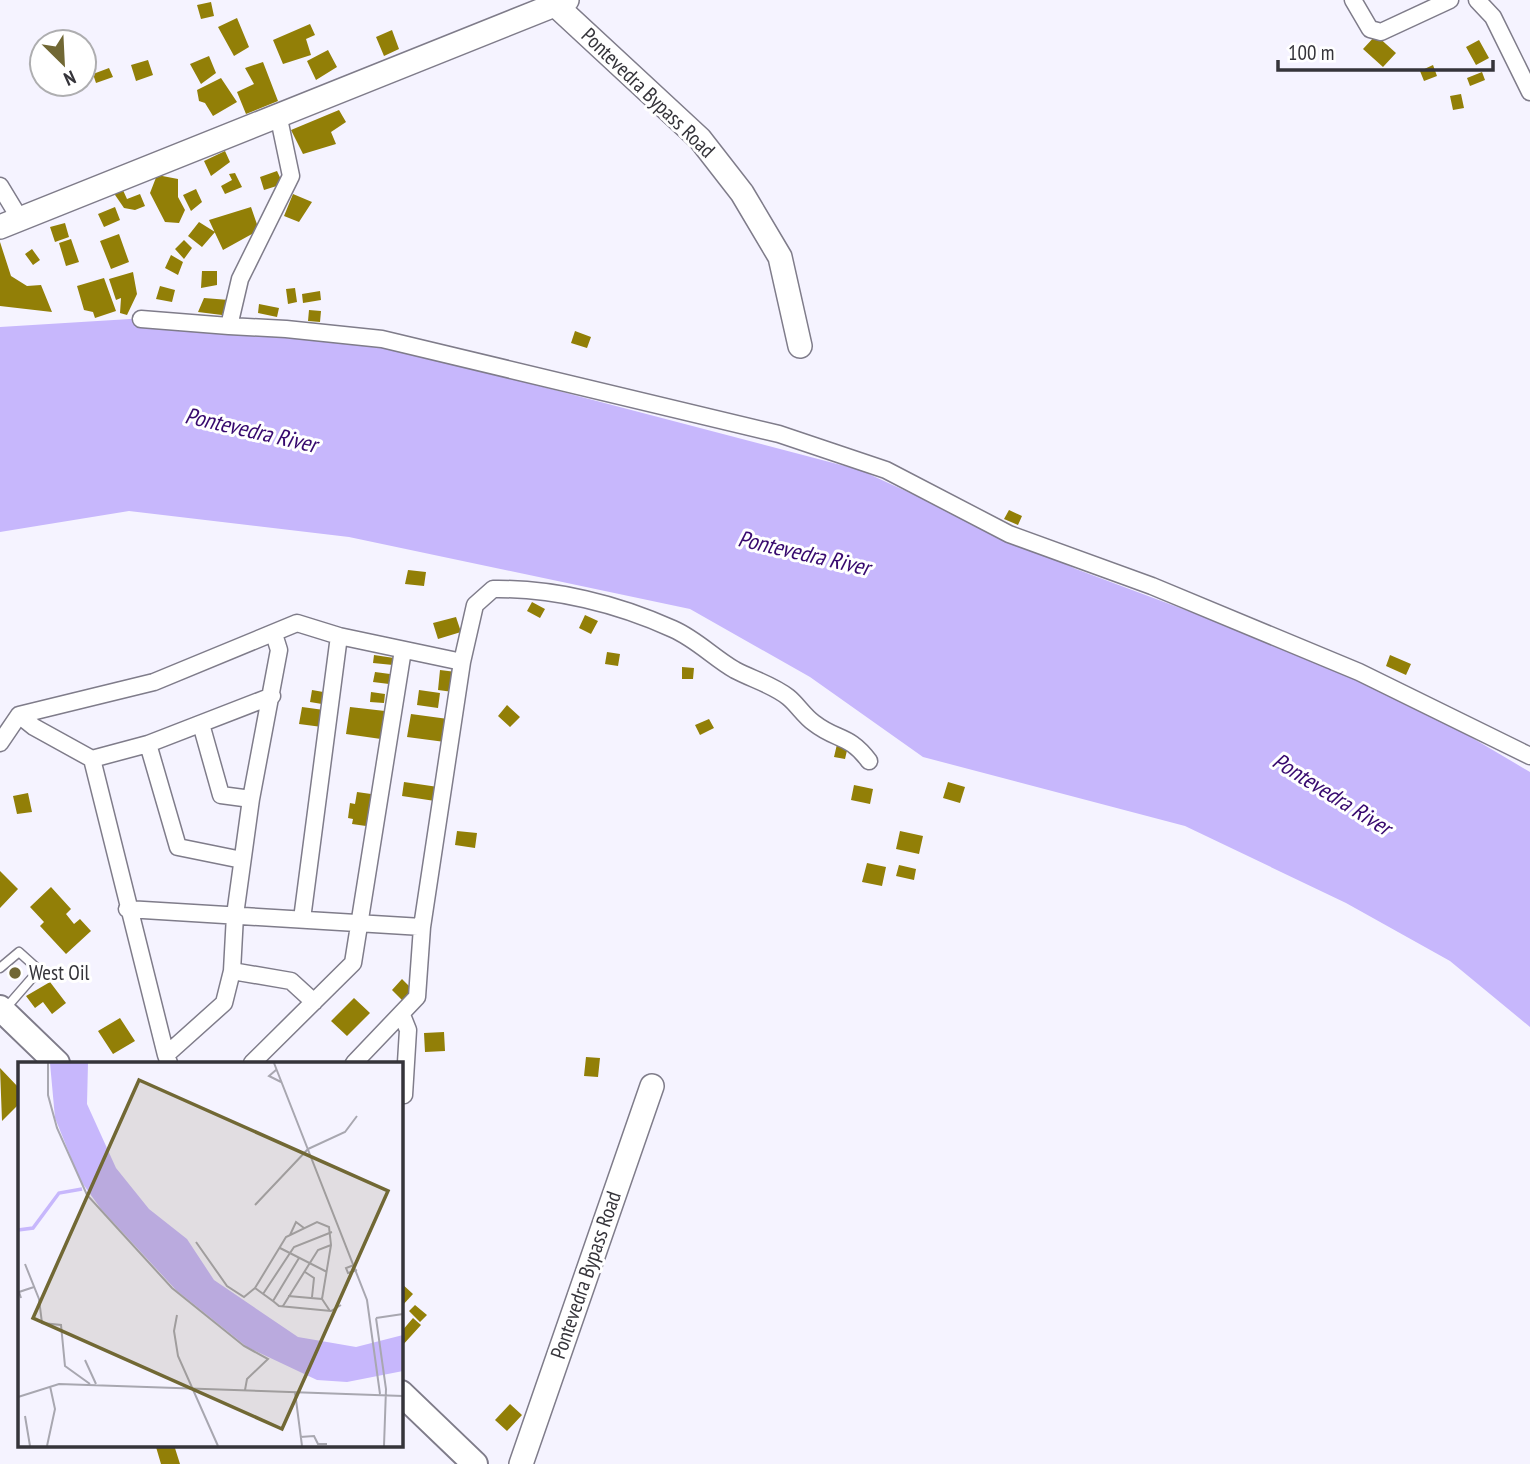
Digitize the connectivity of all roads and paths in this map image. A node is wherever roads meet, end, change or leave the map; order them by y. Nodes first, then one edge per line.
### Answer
1 (1353, 0) edge
2 (1450, 0) edge
3 (1477, 0) edge
4 (557, 1) edge
5 (1530, 92) edge
6 (278, 114) junction
7 (0, 186) edge
8 (10, 223) edge
9 (141, 319) dead end
10 (229, 326) junction
11 (800, 346) dead end
12 (274, 634) junction
13 (340, 636) junction
14 (403, 650) junction
15 (462, 662) junction
16 (272, 696) junction
17 (19, 715) junction
18 (201, 724) junction
19 (0, 743) edge
20 (148, 744) junction
21 (1530, 756) edge
22 (92, 759) junction
23 (869, 761) dead end
24 (251, 800) junction
25 (242, 860) junction
26 (127, 909) junction
27 (235, 915) junction
28 (302, 919) junction
29 (359, 923) junction
30 (422, 927) junction
31 (0, 968) edge
32 (232, 971) junction
33 (314, 1002) junction
34 (1, 1010) edge
35 (402, 1015) junction
36 (168, 1059) edge
37 (56, 1062) edge
38 (253, 1062) edge
39 (355, 1062) edge
40 (652, 1086) dead end
41 (402, 1094) edge
42 (402, 1394) edge
43 (475, 1464) edge
44 (521, 1464) edge

1 - 2 street
3 - 5 street
4 - 6 main road
4 - 11 main road, Pontevedra Bypass Road
6 - 8 main road
6 - 10 street
7 - 8 street
9 - 10 street
10 - 21 street
12 - 13 street
12 - 16 street
12 - 17 street
13 - 14 street
13 - 28 street
14 - 15 street
14 - 29 street
15 - 23 street
15 - 30 street
16 - 18 street
16 - 24 street
17 - 19 street
17 - 22 street
18 - 20 street
18 - 24 street
20 - 22 street
20 - 25 street
22 - 26 street
24 - 25 street
25 - 27 street
26 - 27 street
26 - 36 street
27 - 28 street
27 - 32 street
28 - 29 street
29 - 30 street
29 - 33 street
30 - 35 street
31 - 34 lane
32 - 33 street
32 - 36 street
33 - 38 street
34 - 37 main road
35 - 39 street
35 - 41 street
40 - 44 main road, Pontevedra Bypass Road
42 - 43 main road

